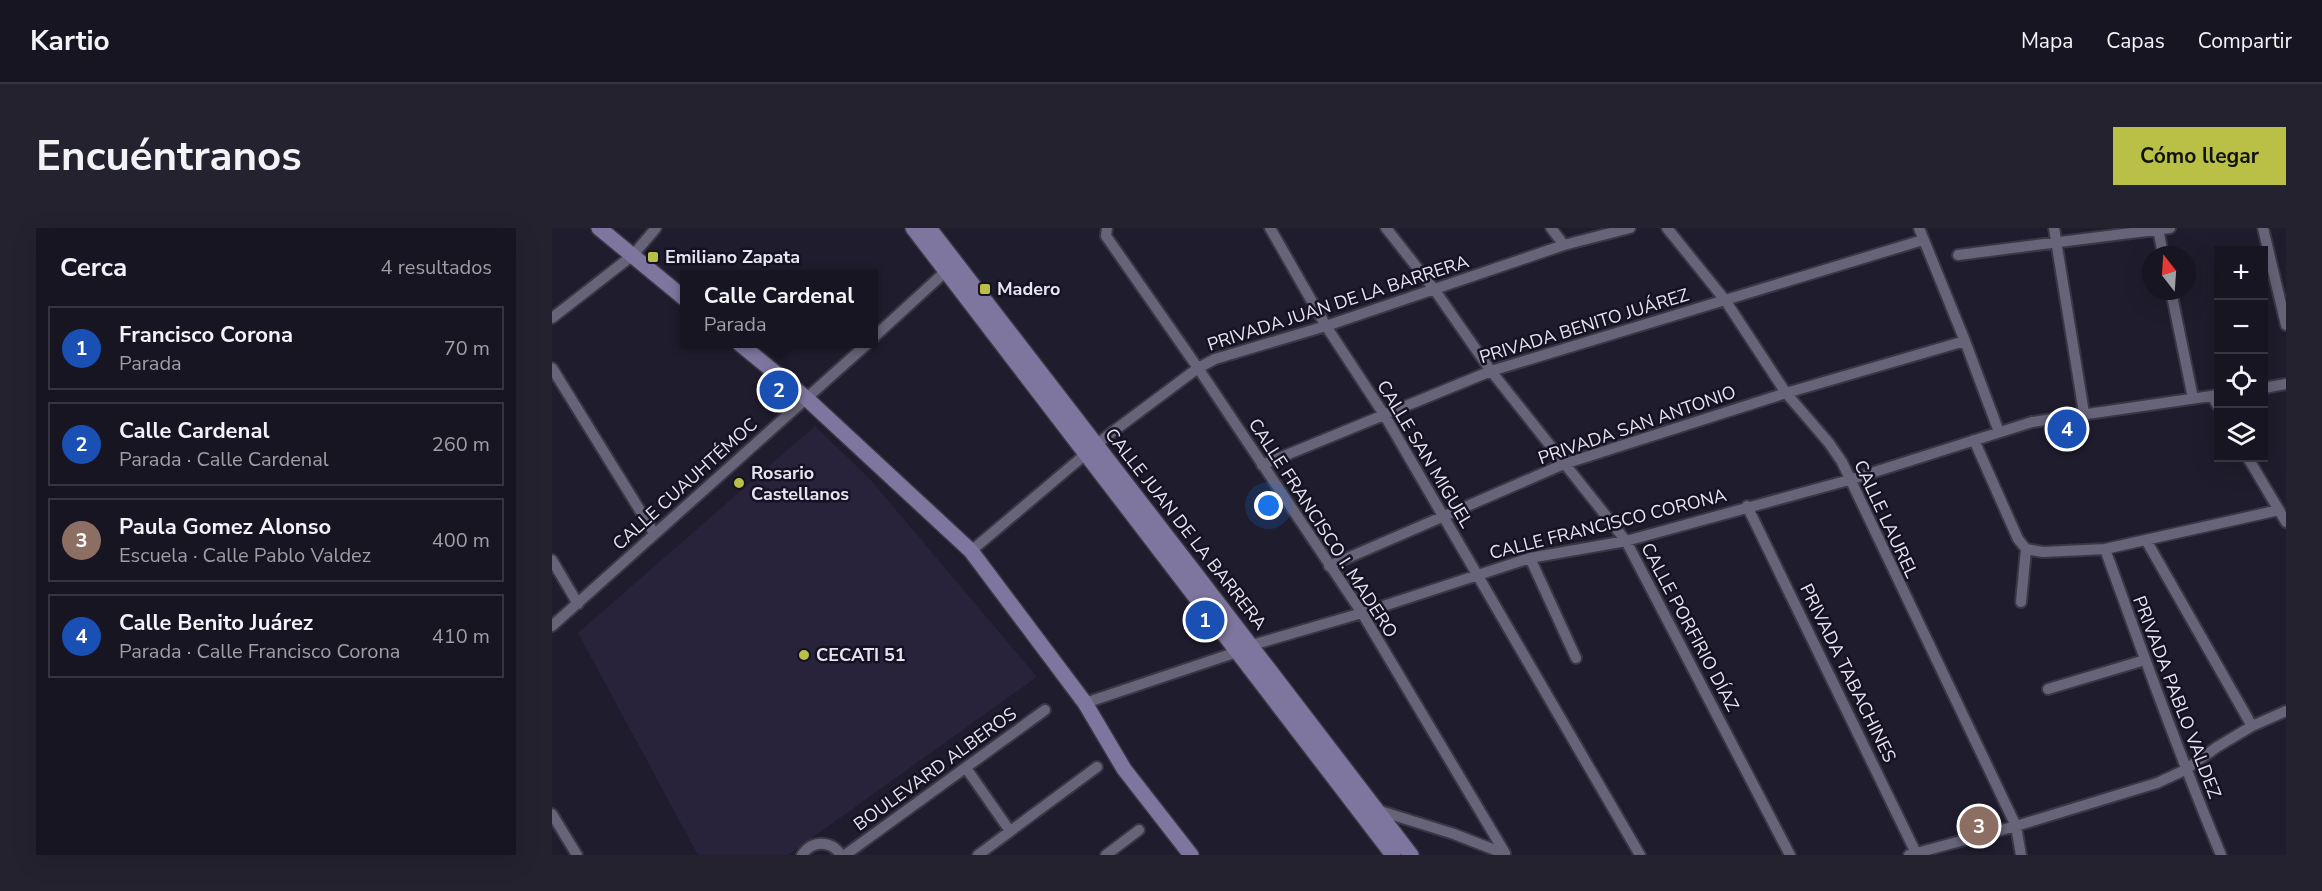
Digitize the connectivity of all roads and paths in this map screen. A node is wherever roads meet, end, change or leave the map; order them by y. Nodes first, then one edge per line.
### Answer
1 (598, 228) edge
2 (656, 228) edge
3 (913, 228) edge
4 (929, 228) edge
5 (1107, 228) edge
6 (1270, 228) edge
7 (1386, 228) edge
8 (1551, 228) edge
9 (1630, 228) edge
10 (1667, 228) edge
11 (1918, 228) edge
12 (2054, 228) edge
13 (2170, 228) edge
14 (2263, 228) edge
15 (2158, 229) edge
16 (1923, 240) junction
17 (2056, 243) junction
18 (1564, 245) junction
19 (2161, 246) edge
20 (633, 255) junction
21 (1958, 255) dead end
22 (945, 272) junction
23 (1434, 289) junction
24 (680, 295) edge
25 (1725, 300) junction
26 (2173, 300) edge
27 (552, 318) edge
28 (2286, 325) edge
29 (1326, 326) junction
30 (878, 332) edge
31 (1965, 340) junction
32 (745, 348) edge
33 (862, 348) edge
34 (552, 368) edge
35 (1198, 368) junction
36 (1491, 371) junction
37 (2286, 384) edge
38 (2268, 387) edge
39 (1786, 393) junction
40 (2214, 395) edge
41 (806, 398) junction
42 (2193, 398) junction
43 (2084, 413) junction
44 (1385, 416) junction
45 (1999, 432) junction
46 (1974, 440) junction
47 (1090, 450) junction
48 (2250, 462) edge
49 (1564, 464) junction
50 (1262, 465) junction
51 (1849, 480) junction
52 (1747, 506) junction
53 (2279, 510) junction
54 (1443, 516) junction
55 (2286, 522) edge
56 (654, 533) junction
57 (2146, 540) junction
58 (1626, 541) junction
59 (2026, 549) junction
60 (2105, 549) junction
61 (971, 550) junction
62 (1530, 558) junction
63 (552, 560) edge
64 (1329, 566) junction
65 (1477, 574) junction
66 (2021, 602) dead end
67 (578, 604) junction
68 (1362, 613) junction
69 (552, 626) edge
70 (1252, 645) junction
71 (1237, 652) junction
72 (1576, 658) dead end
73 (2145, 660) junction
74 (2048, 689) dead end
75 (1085, 703) junction
76 (1045, 710) dead end
77 (2286, 711) edge
78 (2252, 726) junction
79 (1097, 767) dead end
80 (966, 768) junction
81 (2185, 770) junction
82 (552, 814) edge
83 (1371, 814) junction
84 (2016, 826) junction
85 (1139, 830) dead end
86 (1010, 831) junction
87 (1507, 854) edge
88 (1915, 854) edge
89 (577, 855) edge
90 (802, 855) edge
91 (843, 855) edge
92 (978, 855) edge
93 (1106, 855) edge
94 (1191, 855) edge
95 (1393, 855) edge
96 (1411, 855) edge
97 (1640, 855) edge
98 (1790, 855) edge
99 (2021, 855) edge
100 (2221, 855) edge

1 - 20 main road
2 - 20 street
3 - 22 main road, CALLE JUAN DE LA BARRERA
4 - 47 main road, CALLE JUAN DE LA BARRERA
5 - 35 street, CALLE FRANCISCO I. MADERO
6 - 29 street, CALLE SAN MIGUEL
7 - 23 street, CALLE PORFIRIO DÍAZ
8 - 18 street
9 - 18 street, PRIVADA JUAN DE LA BARRERA
10 - 25 street, CALLE LAUREL
11 - 16 street
12 - 17 street
13 - 15 street
14 - 28 street
15 - 17 street
15 - 19 street
16 - 25 street, PRIVADA BENITO JUÁREZ
16 - 31 street
17 - 21 street
17 - 43 street
18 - 23 street, PRIVADA JUAN DE LA BARRERA
20 - 24 main road
20 - 27 street
22 - 30 street
22 - 47 main road, CALLE JUAN DE LA BARRERA
23 - 29 street, PRIVADA JUAN DE LA BARRERA
23 - 36 street, CALLE PORFIRIO DÍAZ
25 - 36 street, PRIVADA BENITO JUÁREZ
25 - 39 street, CALLE LAUREL
26 - 42 street
29 - 35 street, PRIVADA JUAN DE LA BARRERA
29 - 44 street, CALLE SAN MIGUEL
31 - 39 street, PRIVADA SAN ANTONIO
31 - 45 street
32 - 41 main road
33 - 41 street, CALLE CUAUHTÉMOC
34 - 56 street
35 - 47 street, PRIVADA JUAN DE LA BARRERA
35 - 50 street, CALLE FRANCISCO I. MADERO
36 - 44 street, PRIVADA BENITO JUÁREZ
36 - 49 street, CALLE PORFIRIO DÍAZ
37 - 38 street
39 - 49 street, PRIVADA SAN ANTONIO
39 - 51 street, CALLE LAUREL
40 - 42 street, CALLE FRANCISCO CORONA
41 - 56 street, CALLE CUAUHTÉMOC
41 - 61 main road
42 - 43 street, CALLE FRANCISCO CORONA
43 - 45 street, CALLE FRANCISCO CORONA
44 - 50 street, PRIVADA BENITO JUÁREZ
44 - 54 street, CALLE SAN MIGUEL
45 - 46 street, CALLE FRANCISCO CORONA
46 - 51 street, CALLE FRANCISCO CORONA
46 - 59 street
47 - 61 street, PRIVADA JUAN DE LA BARRERA
47 - 70 main road, CALLE JUAN DE LA BARRERA
47 - 71 main road, CALLE JUAN DE LA BARRERA
48 - 53 street
49 - 54 street, PRIVADA SAN ANTONIO
49 - 58 street, CALLE PORFIRIO DÍAZ
50 - 64 street, CALLE FRANCISCO I. MADERO
51 - 52 street, CALLE FRANCISCO CORONA
51 - 84 street, CALLE LAUREL
52 - 58 street, CALLE FRANCISCO CORONA
52 - 88 street, PRIVADA TABACHINES
53 - 55 street
53 - 57 street
54 - 64 street, PRIVADA SAN ANTONIO
54 - 65 street, CALLE SAN MIGUEL
56 - 67 street, CALLE CUAUHTÉMOC
57 - 60 street
57 - 78 street
58 - 62 street, CALLE FRANCISCO CORONA
58 - 98 street, CALLE PORFIRIO DÍAZ
59 - 60 street
59 - 66 street
60 - 73 street, PRIVADA PABLO VALDEZ
61 - 75 main road
62 - 65 street, CALLE FRANCISCO CORONA
62 - 72 street
63 - 67 street
64 - 68 street, CALLE FRANCISCO I. MADERO
65 - 68 street, CALLE FRANCISCO CORONA
65 - 97 street, CALLE SAN MIGUEL
67 - 69 street, CALLE CUAUHTÉMOC
68 - 70 street, CALLE FRANCISCO CORONA
68 - 87 street, CALLE FRANCISCO I. MADERO
70 - 71 street, CALLE FRANCISCO CORONA
70 - 83 main road, CALLE JUAN DE LA BARRERA
71 - 75 street, CALLE FRANCISCO CORONA
71 - 83 main road, CALLE JUAN DE LA BARRERA
73 - 74 street
73 - 81 street, PRIVADA PABLO VALDEZ
75 - 94 main road
76 - 80 street, BOULEVARD ALBEROS
77 - 78 street
78 - 81 street
79 - 86 street
80 - 86 street
80 - 91 street, BOULEVARD ALBEROS
81 - 84 street
81 - 100 street, PRIVADA PABLO VALDEZ
82 - 89 street
83 - 87 street
83 - 95 main road, CALLE JUAN DE LA BARRERA
83 - 96 main road, CALLE JUAN DE LA BARRERA
84 - 88 street
84 - 99 street, CALLE LAUREL
85 - 93 street
86 - 92 street
90 - 91 street

